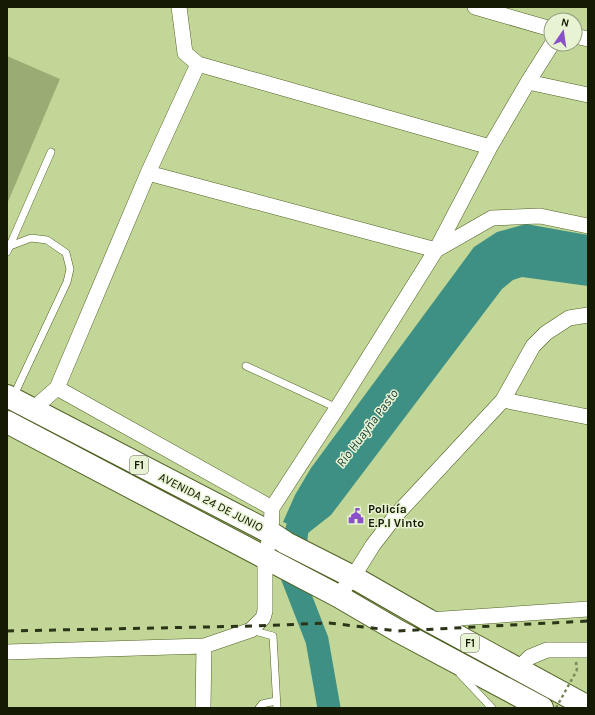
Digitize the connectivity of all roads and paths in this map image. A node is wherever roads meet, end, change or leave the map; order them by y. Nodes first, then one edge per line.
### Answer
1 (179, 7) edge
2 (475, 7) edge
3 (543, 27) edge
4 (547, 52) edge
5 (198, 64) junction
6 (528, 82) junction
7 (588, 95) edge
8 (490, 147) junction
9 (51, 152) dead end
10 (148, 174) junction
11 (588, 226) edge
12 (8, 249) edge
13 (436, 250) junction
14 (588, 315) edge
15 (246, 366) dead end
16 (57, 388) junction
17 (9, 398) edge
18 (503, 400) junction
19 (337, 408) junction
20 (32, 410) junction
21 (588, 417) edge
22 (7, 422) edge
23 (272, 508) junction
24 (279, 538) junction
25 (274, 562) junction
26 (353, 577) junction
27 (338, 596) junction
28 (588, 609) edge
29 (428, 620) junction
30 (251, 630) junction
31 (204, 646) junction
32 (588, 650) edge
33 (7, 652) edge
34 (441, 653) junction
35 (518, 669) junction
36 (577, 670) dead end
37 (276, 704) edge
38 (588, 707) edge
39 (202, 708) edge
40 (259, 708) edge
41 (492, 708) edge
42 (542, 708) edge
43 (556, 708) edge

1 - 5 street
2 - 3 street
4 - 6 street
5 - 8 street
5 - 10 street
6 - 7 street
6 - 8 street
8 - 13 street
9 - 12 lane
10 - 13 street
10 - 16 street
11 - 13 street
12 - 17 lane
13 - 19 street
14 - 18 street
15 - 19 lane
16 - 20 street
16 - 23 street
17 - 20 highway, AVENIDA 24 DE JUNIO / F1
18 - 21 street
18 - 26 street
19 - 23 street
20 - 24 highway, AVENIDA 24 DE JUNIO / F1
22 - 25 highway, AVENIDA 24 DE JUNIO / F1
23 - 24 street
24 - 25 street
24 - 26 highway, F1
25 - 27 highway, F1
25 - 30 street
26 - 27 street
26 - 29 highway, F1
27 - 34 highway, F1
28 - 29 street
29 - 35 highway, F1
30 - 31 street
30 - 37 lane
31 - 33 street
31 - 39 street
32 - 35 street
34 - 41 lane
34 - 42 highway, F1
35 - 38 highway, F1
36 - 43 path, bridge
37 - 40 lane

